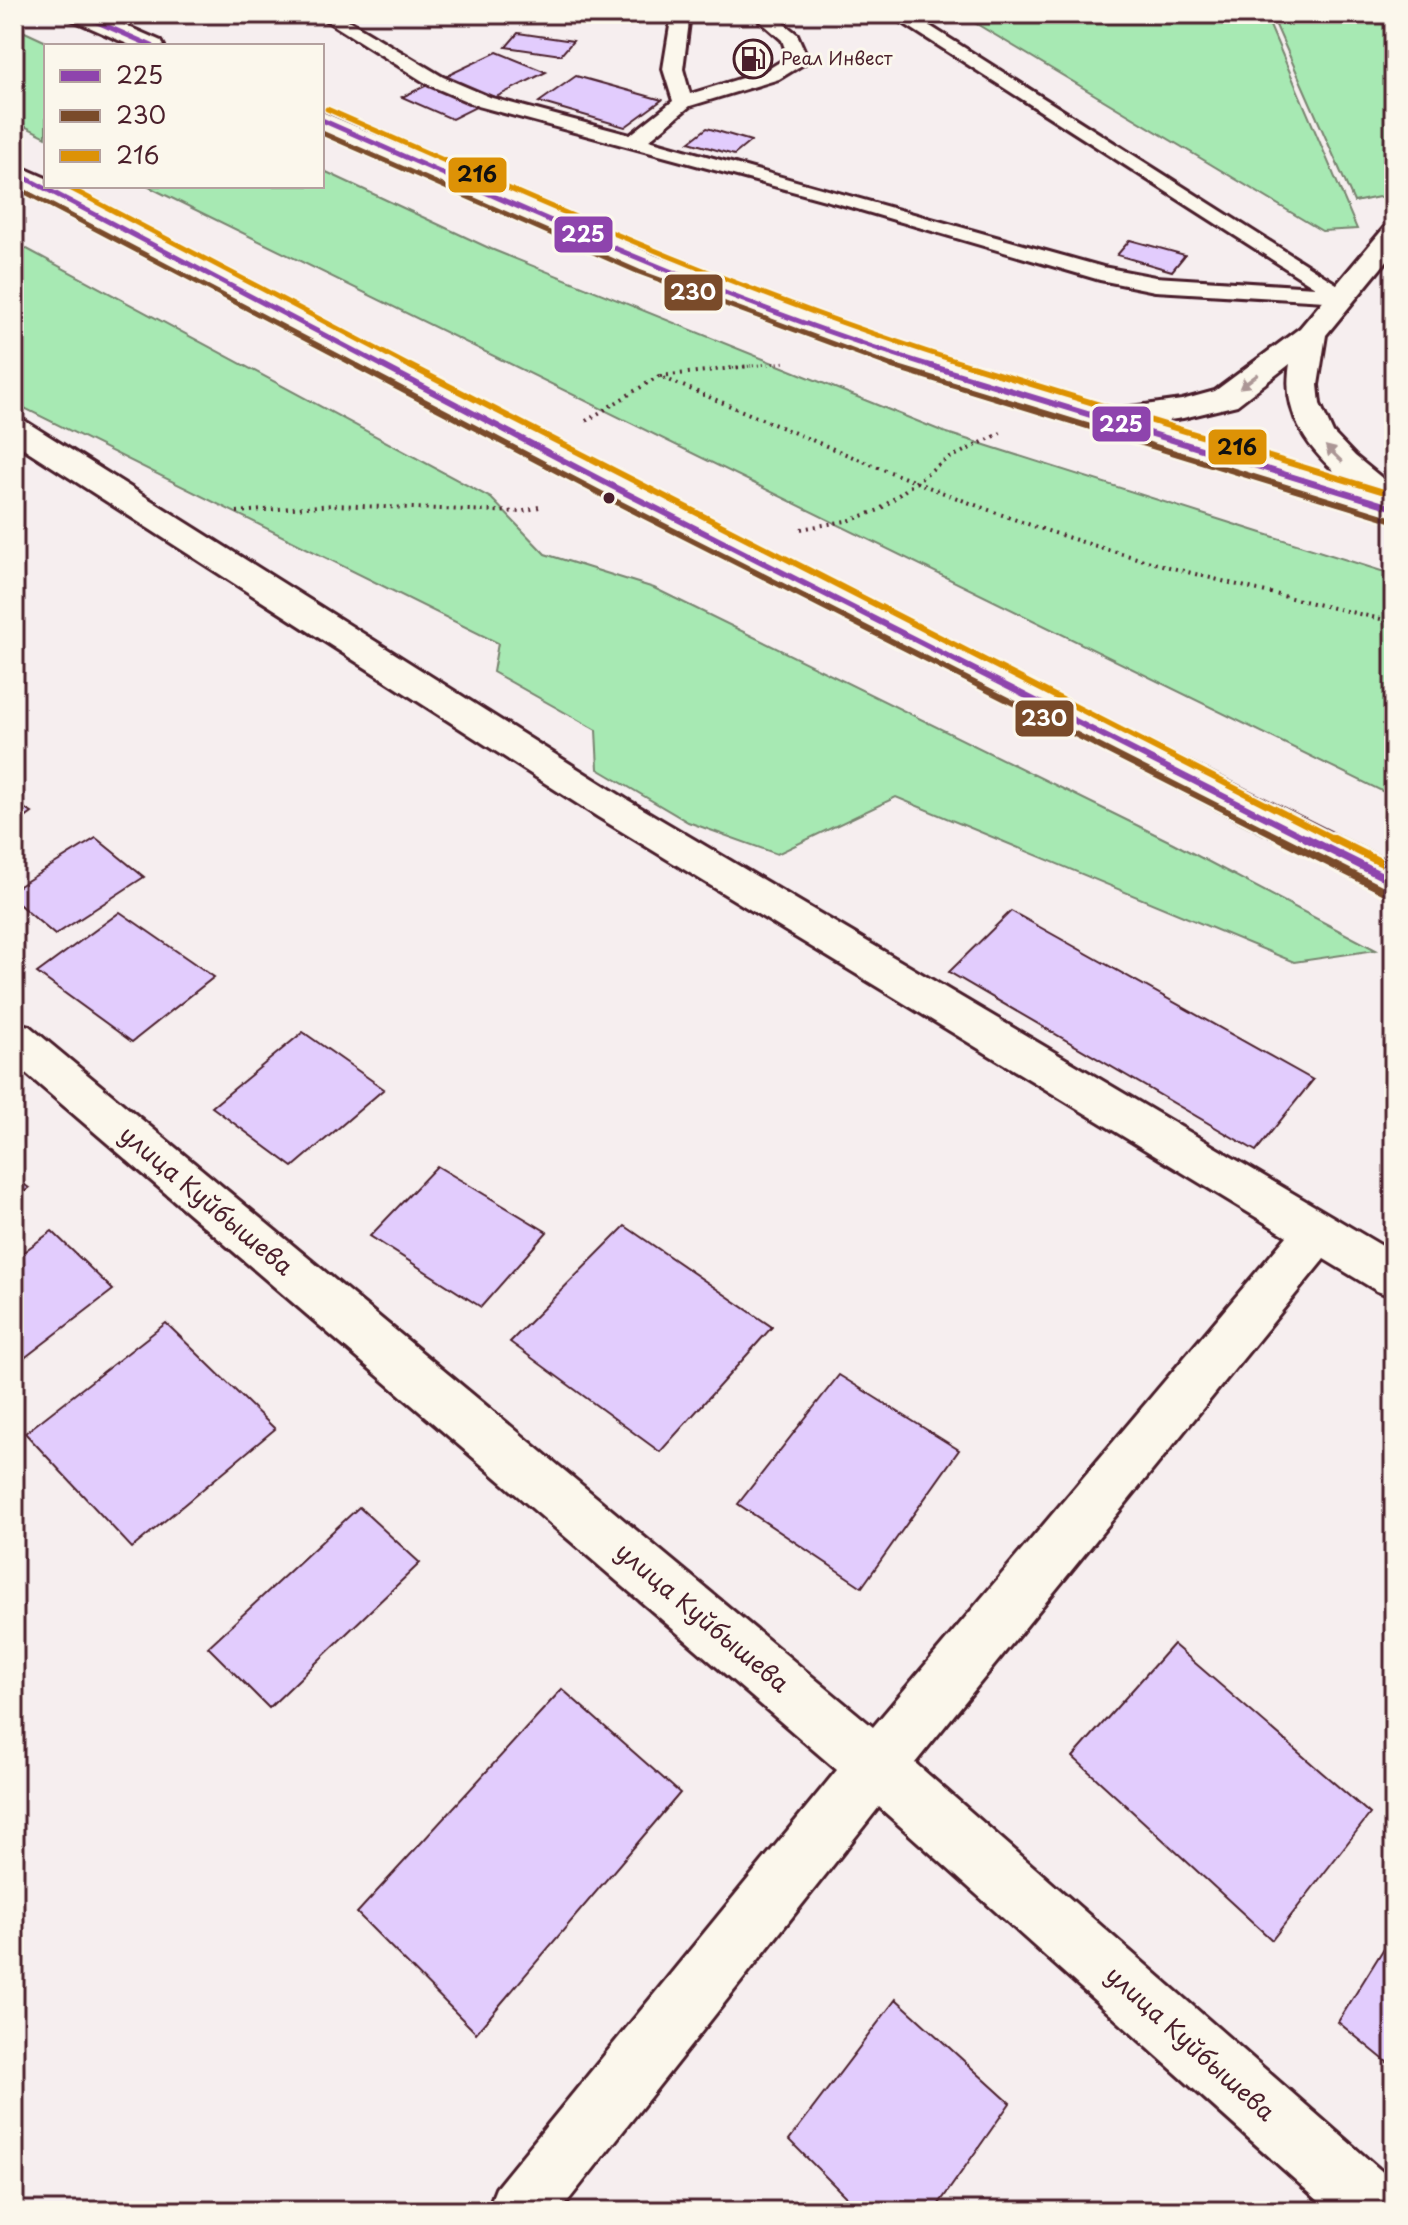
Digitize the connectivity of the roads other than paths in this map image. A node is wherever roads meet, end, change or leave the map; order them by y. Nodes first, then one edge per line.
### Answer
1 (79, 14) edge
2 (325, 14) edge
3 (681, 14) edge
4 (761, 14) edge
5 (898, 14) edge
6 (147, 44) edge
7 (683, 102) junction
8 (324, 121) edge
9 (634, 142) junction
10 (14, 172) edge
11 (44, 188) edge
12 (44, 188) edge
13 (1394, 234) edge
14 (1343, 295) junction
15 (1311, 334) junction
16 (1100, 420) junction
17 (14, 428) edge
18 (1394, 506) edge
19 (1394, 882) edge
20 (14, 1038) edge
21 (1317, 1233) junction
22 (1394, 1277) edge
23 (876, 1766) junction
24 (519, 2211) edge
25 (1378, 2211) edge

1 - 6 main road
2 - 9 lane
3 - 7 lane
4 - 7 lane
5 - 14 lane
7 - 9 lane
8 - 16 main road
9 - 14 lane
10 - 11 main road
12 - 19 main road
13 - 14 main road
14 - 15 main road
15 -> 16 main road
18 -> 15 main road
16 - 18 main road
17 - 21 main road
20 - 23 main road, улица Куйбышева
21 - 22 main road
21 - 23 main road
23 - 24 main road
23 - 25 main road, улица Куйбышева

